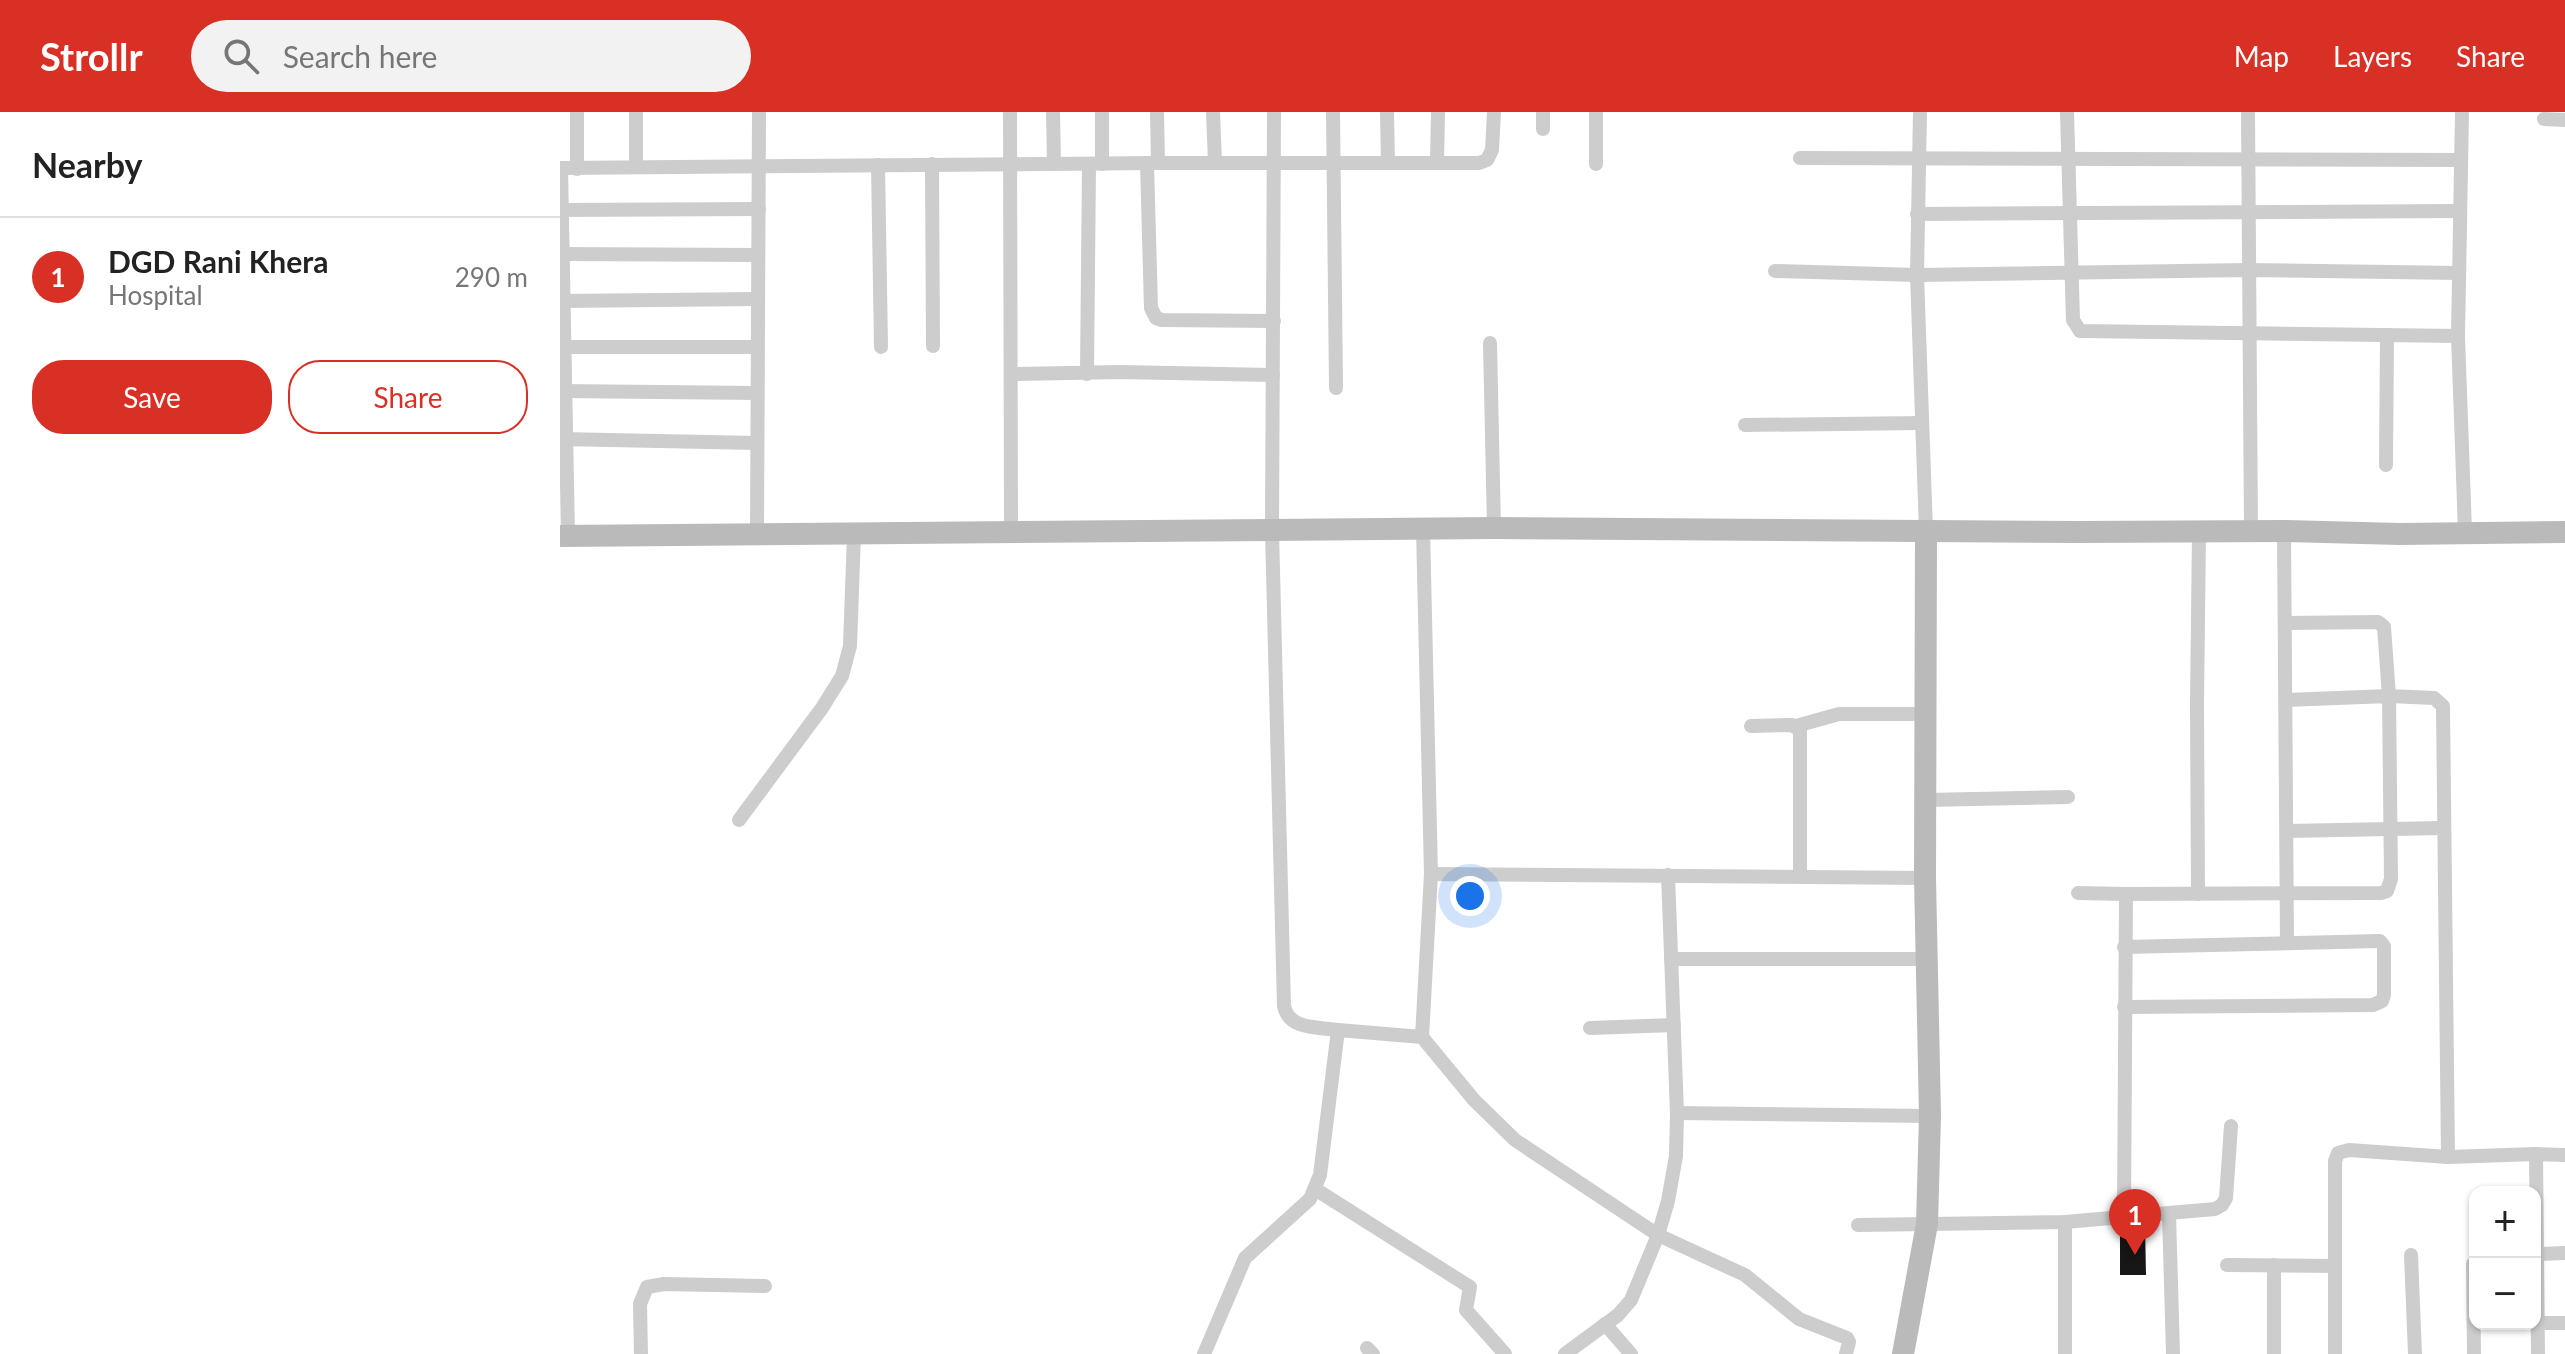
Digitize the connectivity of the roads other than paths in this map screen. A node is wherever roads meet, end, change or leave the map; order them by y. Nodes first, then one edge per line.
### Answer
1 (577, 112) edge
2 (636, 112) edge
3 (759, 112) edge
4 (1010, 112) edge
5 (1053, 112) edge
6 (1102, 112) edge
7 (1157, 112) edge
8 (1213, 112) edge
9 (1274, 112) edge
10 (1333, 112) edge
11 (1387, 112) edge
12 (1438, 112) edge
13 (1494, 112) edge
14 (1543, 112) edge
15 (1596, 112) edge
16 (1920, 112) edge
17 (2067, 112) edge
18 (2248, 112) edge
19 (2462, 112) edge
20 (2544, 119) dead end
21 (2565, 120) edge
22 (1543, 129) dead end
23 (1800, 158) dead end
24 (1918, 158) junction
25 (2068, 158) junction
26 (2248, 158) junction
27 (2461, 160) junction
28 (1437, 162) junction
29 (1054, 163) junction
30 (1152, 163) junction
31 (1215, 163) junction
32 (1332, 163) junction
33 (1388, 163) junction
34 (932, 164) junction
35 (1095, 164) junction
36 (1275, 164) junction
37 (1596, 164) dead end
38 (878, 165) junction
39 (1010, 165) junction
40 (636, 167) junction
41 (561, 168) edge
42 (759, 168) junction
43 (577, 169) junction
44 (759, 209) junction
45 (561, 210) edge
46 (2460, 211) junction
47 (2069, 212) junction
48 (2248, 212) junction
49 (1917, 214) junction
50 (561, 254) edge
51 (758, 255) junction
52 (2248, 270) junction
53 (1775, 271) dead end
54 (2072, 272) junction
55 (2459, 273) junction
56 (1917, 275) junction
57 (758, 299) junction
58 (562, 301) edge
59 (1274, 321) junction
60 (2248, 333) junction
61 (2387, 335) junction
62 (2458, 336) junction
63 (1490, 343) dead end
64 (933, 346) dead end
65 (562, 347) edge
66 (758, 347) junction
67 (881, 347) dead end
68 (1011, 374) junction
69 (1087, 374) junction
70 (1273, 375) junction
71 (1336, 388) dead end
72 (563, 391) edge
73 (757, 393) junction
74 (1922, 423) junction
75 (1745, 425) dead end
76 (563, 439) edge
77 (757, 443) junction
78 (2386, 465) dead end
79 (1494, 528) junction
80 (1423, 529) junction
81 (1272, 531) junction
82 (1926, 531) junction
83 (2199, 531) junction
84 (2251, 531) junction
85 (2284, 531) junction
86 (2465, 532) junction
87 (2565, 532) edge
88 (1011, 533) junction
89 (757, 534) junction
90 (854, 534) junction
91 (564, 536) edge
92 (2286, 623) junction
93 (2389, 696) junction
94 (2286, 700) junction
95 (1926, 714) junction
96 (1751, 726) dead end
97 (1796, 726) junction
98 (2068, 797) dead end
99 (1926, 800) junction
100 (739, 820) dead end
101 (2443, 828) junction
102 (2390, 829) junction
103 (2287, 831) junction
104 (1431, 874) junction
105 (1668, 875) junction
106 (1800, 876) junction
107 (1925, 878) junction
108 (2078, 893) dead end
109 (2126, 894) junction
110 (2198, 894) junction
111 (2289, 895) junction
112 (2287, 942) junction
113 (2124, 947) junction
114 (1671, 959) junction
115 (1927, 959) junction
116 (2124, 1007) junction
117 (1674, 1025) junction
118 (1590, 1028) dead end
119 (1338, 1030) junction
120 (1422, 1037) junction
121 (1677, 1113) junction
122 (1930, 1116) junction
123 (2231, 1126) dead end
124 (2536, 1154) junction
125 (2565, 1155) edge
126 (2448, 1157) junction
127 (2537, 1186) edge
128 (1315, 1189) junction
129 (2169, 1214) junction
130 (2124, 1215) junction
131 (2065, 1222) junction
132 (1927, 1224) junction
133 (1858, 1225) dead end
134 (1658, 1235) junction
135 (2565, 1253) edge
136 (2541, 1254) edge
137 (2411, 1255) dead end
138 (2227, 1265) dead end
139 (2274, 1265) junction
140 (2335, 1266) junction
141 (765, 1286) dead end
142 (2541, 1323) edge
143 (2565, 1323) edge
144 (1605, 1324) junction
145 (2474, 1330) edge
146 (2538, 1330) edge
147 (641, 1354) edge
148 (1204, 1354) edge
149 (1505, 1354) edge
150 (1565, 1354) edge
151 (1631, 1354) edge
152 (1846, 1354) edge
153 (1903, 1354) edge
154 (2065, 1354) edge
155 (2173, 1354) edge
156 (2274, 1354) edge
157 (2335, 1354) edge
158 (2415, 1354) edge
159 (2474, 1354) edge
160 (2538, 1354) edge

1 - 43 street
2 - 40 street
3 - 42 street
4 - 39 street
5 - 29 street
6 - 35 street
7 - 30 street
8 - 31 street
9 - 36 street
10 - 32 street
11 - 33 street
12 - 28 street
13 - 28 street
14 - 22 street
15 - 37 street
16 - 24 street
17 - 25 street
18 - 26 street
19 - 27 street
20 - 21 street
23 - 24 street
24 - 25 street
24 - 49 street
25 - 26 street
25 - 47 street
26 - 27 street
26 - 48 street
27 - 46 street
28 - 33 street
29 - 35 street
29 - 39 street
30 - 31 street
30 - 35 street
30 - 59 street
31 - 36 street
32 - 33 street
32 - 36 street
32 - 71 street
34 - 38 street
34 - 39 street
34 - 64 street
35 - 69 street
36 - 59 street
38 - 42 street
38 - 67 street
39 - 68 street
40 - 42 street
40 - 43 street
41 - 43 street
41 - 45 street
42 - 44 street
44 - 45 street
44 - 51 street
45 - 50 street
46 - 48 street
46 - 55 street
47 - 48 street
47 - 49 street
47 - 54 street
48 - 52 street
49 - 56 street
50 - 51 street
50 - 58 street
51 - 57 street
52 - 54 street
52 - 55 street
52 - 60 street
53 - 56 street
54 - 56 street
54 - 60 street
55 - 62 street
56 - 74 street
57 - 58 street
57 - 66 street
58 - 65 street
59 - 70 street
60 - 61 street
60 - 84 street
61 - 62 street
61 - 78 street
62 - 86 street
63 - 79 street
65 - 66 street
65 - 72 street
66 - 73 street
68 - 69 street
68 - 88 street
69 - 70 street
70 - 81 street
72 - 73 street
72 - 76 street
73 - 77 street
74 - 75 street
74 - 82 street
76 - 77 street
76 - 91 street
77 - 89 street
79 - 80 main road
79 - 82 main road
80 - 81 main road
80 - 104 street
81 - 88 main road
81 - 119 street
82 - 83 main road
82 - 95 main road
83 - 84 main road
83 - 110 street
84 - 85 main road
85 - 86 main road
85 - 92 street
86 - 87 main road
88 - 90 main road
89 - 90 main road
89 - 91 main road
90 - 100 street
92 - 93 street
92 - 94 street
93 - 94 street
93 - 101 street
93 - 102 street
94 - 103 street
95 - 97 street
95 - 99 main road
96 - 97 street
97 - 106 street
98 - 99 street
99 - 107 main road
101 - 102 street
101 - 126 street
102 - 103 street
102 - 111 street
103 - 111 street
104 - 105 street
104 - 120 street
105 - 106 street
105 - 114 street
106 - 107 street
107 - 115 main road
108 - 109 street
109 - 110 street
109 - 113 street
110 - 111 street
111 - 112 street
112 - 113 street
112 - 116 street
113 - 116 street
114 - 115 street
114 - 117 street
115 - 122 main road
116 - 130 street
117 - 118 street
117 - 121 street
119 - 120 street
119 - 128 street
120 - 134 street
121 - 122 street
121 - 134 street
122 - 132 main road
123 - 129 street
124 - 125 street
124 - 126 street
124 - 127 street
126 - 140 street
128 - 148 street
128 - 149 street
129 - 130 street
129 - 155 street
130 - 131 street
131 - 132 street
131 - 154 street
132 - 133 street
132 - 153 main road
134 - 144 street
134 - 152 street
135 - 136 street
137 - 158 street
138 - 139 street
139 - 140 street
139 - 156 street
140 - 157 street
141 - 147 street
142 - 143 street
144 - 150 street
144 - 151 street
145 - 159 street
146 - 160 street

